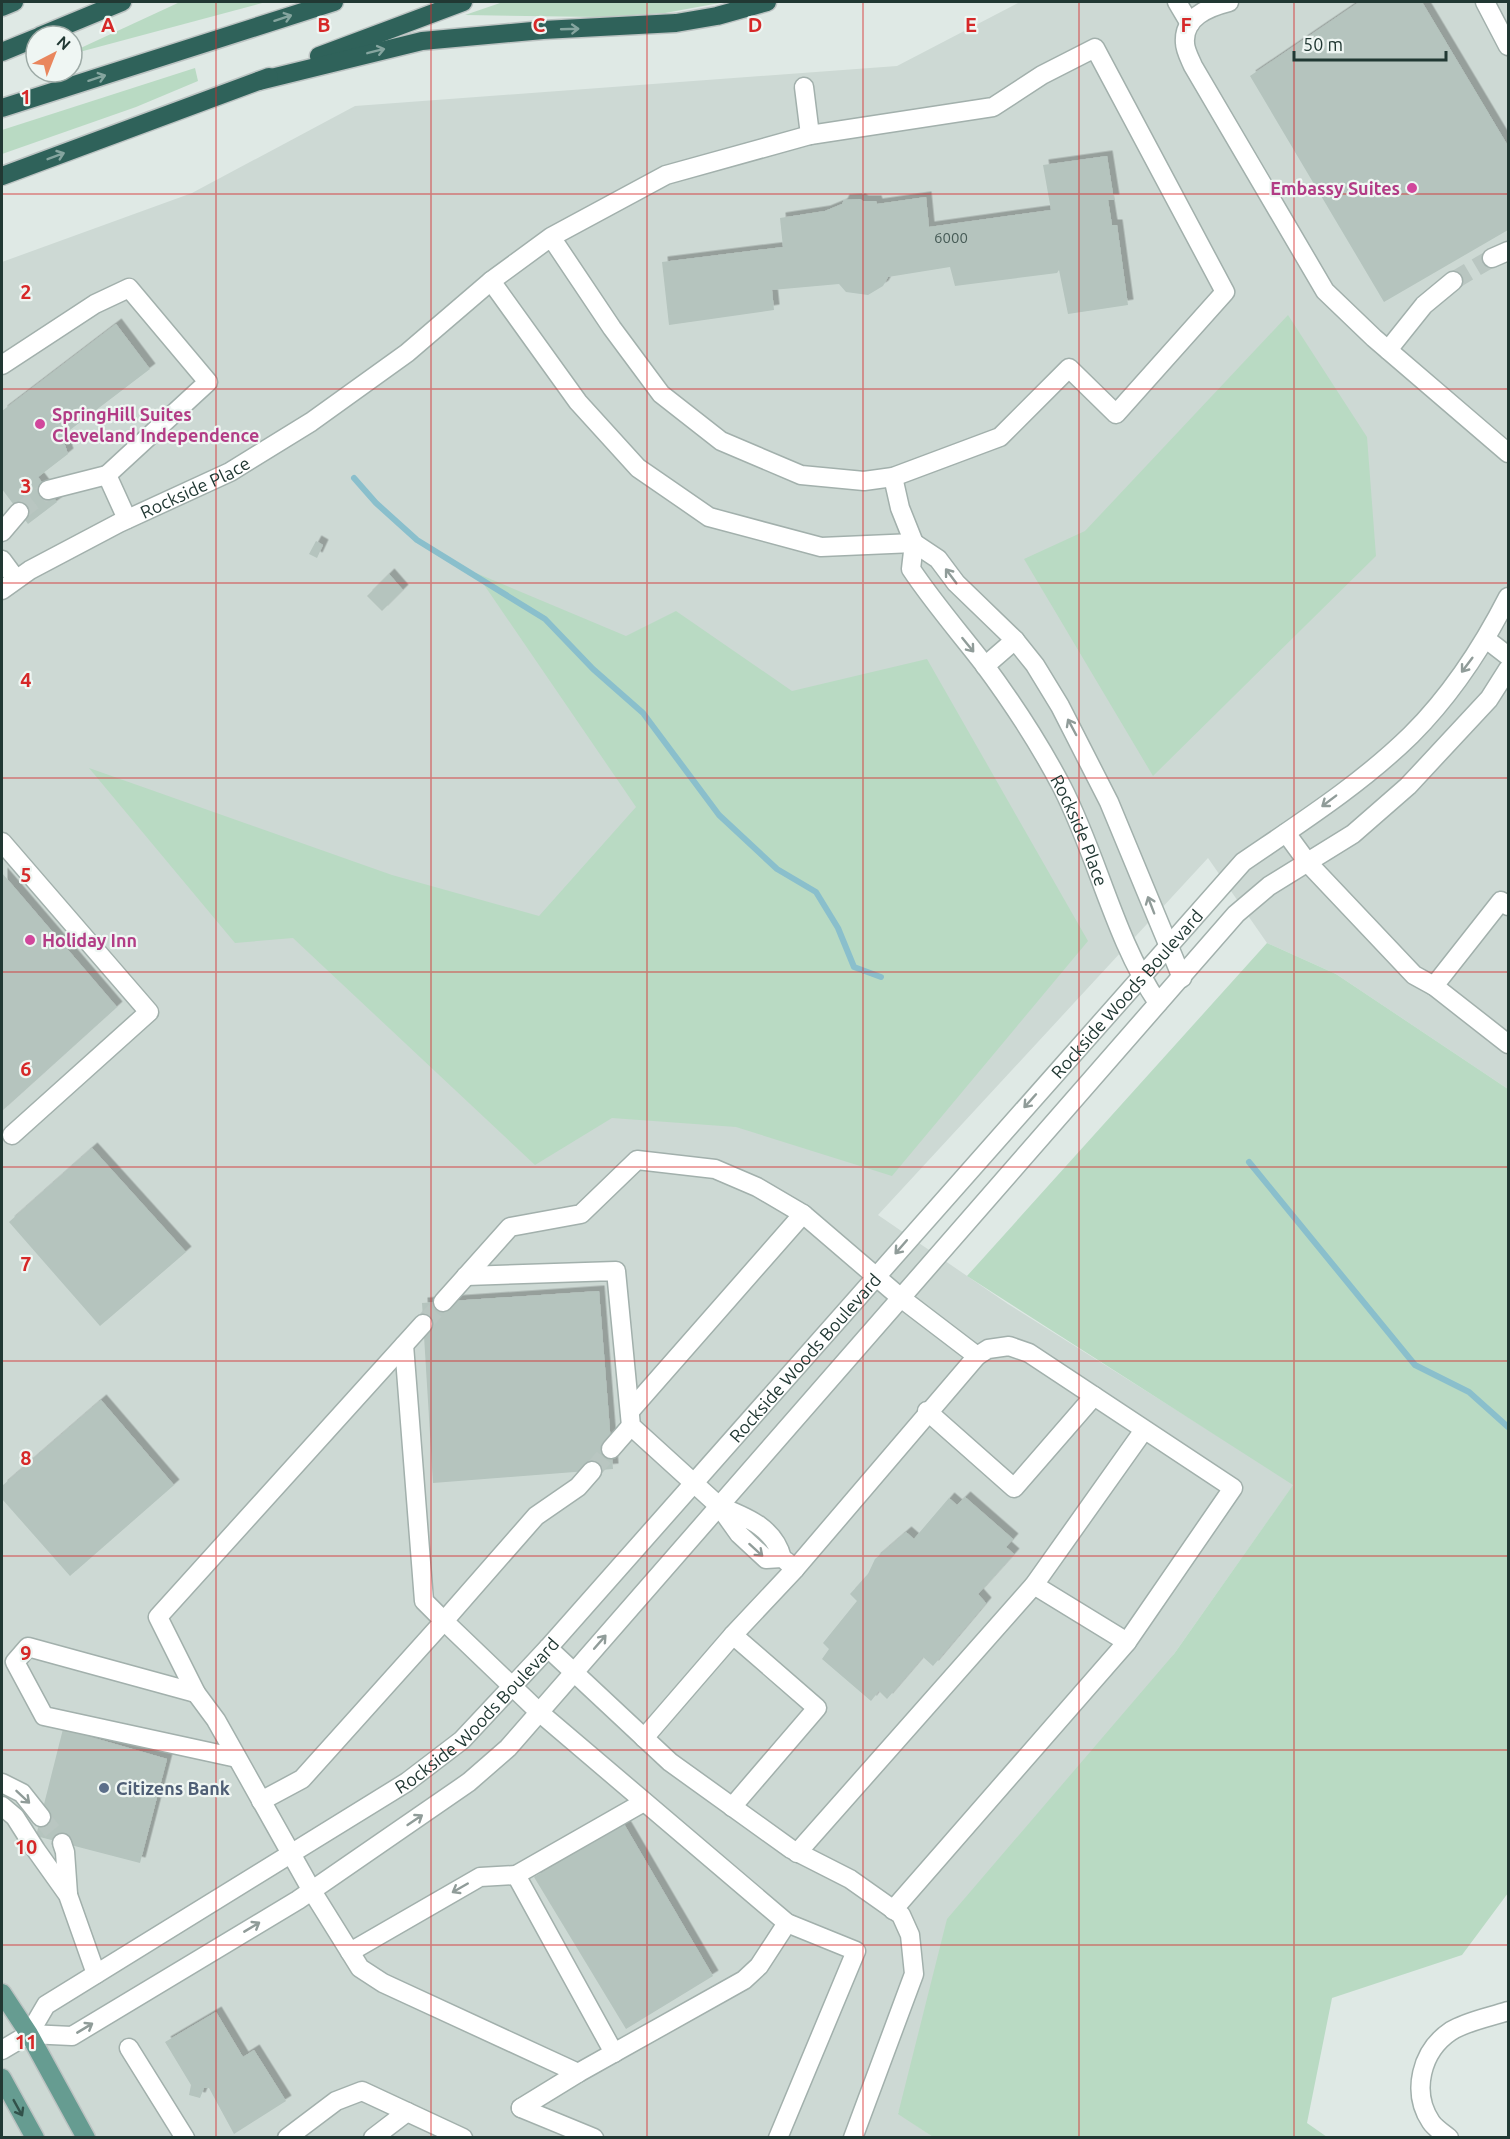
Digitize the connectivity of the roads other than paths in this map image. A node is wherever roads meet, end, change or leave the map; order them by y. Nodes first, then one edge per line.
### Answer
1 (14, 2) edge
2 (122, 2) edge
3 (334, 2) edge
4 (463, 2) edge
5 (767, 2) edge
6 (1177, 2) edge
7 (1229, 2) edge
8 (1485, 2) edge
9 (2, 7) edge
10 (69, 24) edge
11 (1190, 24) junction
12 (24, 43) edge
13 (1509, 46) edge
14 (2, 52) edge
15 (259, 81) junction
16 (804, 87) dead end
17 (2, 108) edge
18 (810, 135) junction
19 (2, 176) edge
20 (551, 237) junction
21 (491, 281) junction
22 (1453, 281) tunnel mouth
23 (1388, 350) junction
24 (2, 366) edge
25 (1509, 453) edge
26 (107, 475) junction
27 (893, 477) junction
28 (48, 490) tunnel mouth
29 (19, 512) tunnel mouth
30 (127, 519) junction
31 (2, 532) edge
32 (914, 543) junction
33 (2, 560) edge
34 (9, 584) edge
35 (1509, 597) edge
36 (1486, 639) junction
37 (1015, 640) junction
38 (1509, 656) edge
39 (985, 666) junction
40 (1509, 669) edge
41 (1286, 833) junction
42 (2, 842) edge
43 (1308, 863) junction
44 (1509, 906) edge
45 (1167, 947) junction
46 (1140, 977) junction
47 (1182, 978) junction
48 (1434, 986) junction
49 (1158, 1003) junction
50 (1509, 1044) edge
51 (12, 1134) dead end
52 (803, 1214) junction
53 (466, 1276) junction
54 (876, 1276) junction
55 (901, 1298) junction
56 (443, 1302) tunnel mouth
57 (423, 1324) tunnel mouth
58 (404, 1345) junction
59 (977, 1356) junction
60 (1094, 1396) junction
61 (927, 1411) junction
62 (630, 1418) junction
63 (1144, 1430) junction
64 (611, 1449) tunnel mouth
65 (592, 1471) tunnel mouth
66 (695, 1482) junction
67 (719, 1506) junction
68 (788, 1563) junction
69 (1034, 1585) junction
70 (444, 1621) junction
71 (732, 1635) junction
72 (1127, 1642) junction
73 (548, 1648) junction
74 (574, 1672) junction
75 (512, 1686) junction
76 (196, 1693) junction
77 (539, 1712) junction
78 (644, 1738) junction
79 (237, 1758) junction
80 (2, 1783) edge
81 (261, 1801) junction
82 (644, 1802) junction
83 (2, 1806) edge
84 (732, 1807) junction
85 (41, 1817) tunnel mouth
86 (62, 1843) tunnel mouth
87 (797, 1852) junction
88 (291, 1854) junction
89 (516, 1875) junction
90 (312, 1891) junction
91 (68, 1895) junction
92 (893, 1910) junction
93 (787, 1923) junction
94 (350, 1952) junction
95 (96, 1974) junction
96 (2, 1993) edge
97 (1509, 2011) edge
98 (29, 2034) junction
99 (129, 2048) dead end
100 (2, 2049) edge
101 (614, 2053) junction
102 (578, 2073) junction
103 (2, 2078) edge
104 (407, 2112) junction
105 (35, 2138) edge
106 (86, 2138) edge
107 (185, 2138) edge
108 (287, 2138) edge
109 (373, 2138) edge
110 (463, 2138) edge
111 (594, 2138) edge
112 (778, 2138) edge
113 (853, 2138) edge
114 (1449, 2138) edge

1 - 9 highway
2 - 10 highway
17 -> 3 highway
4 - 15 highway
15 -> 5 highway
6 - 11 street
7 - 11 street
8 - 13 street
11 - 23 street
12 - 14 highway
19 -> 15 highway
16 - 18 street
18 - 20 street, Rockside Place
18 - 27 street, Rockside Place
20 - 21 street, Rockside Place
20 - 27 street
21 - 30 street, Rockside Place
21 - 32 street
22 - 23 street
23 - 25 street
24 - 26 street
26 - 28 street
26 - 30 street
27 - 32 street
29 - 31 street
30 - 34 street, Rockside Place
37 -> 32 street
32 -> 39 street, Rockside Place
33 - 34 street
35 - 36 street, Rockside Woods Boulevard
36 - 38 street
36 -> 41 street, Rockside Woods Boulevard
37 - 39 street
45 -> 37 street
39 - 46 street, Rockside Place
40 - 43 street, Rockside Woods Boulevard
41 - 43 street
41 - 45 street, Rockside Woods Boulevard
42 - 51 street
43 - 47 street, Rockside Woods Boulevard
43 - 48 street
44 - 48 street
45 - 46 street, Rockside Woods Boulevard
45 - 47 street
46 - 49 street, Rockside Place
46 -> 54 street, Rockside Woods Boulevard
47 - 49 street, Rockside Woods Boulevard
48 - 50 street
49 - 55 street, Rockside Woods Boulevard
52 - 53 street
52 - 54 street
52 - 62 street
53 - 56 street
53 - 62 street
54 - 55 street
54 - 66 street, Rockside Woods Boulevard
55 - 59 street
55 - 67 street, Rockside Woods Boulevard
57 - 58 street
58 - 70 street
58 - 76 street
59 - 60 street
59 - 61 street
60 - 61 street
60 - 63 street
61 - 68 street
62 - 64 street
62 - 66 street
63 - 69 street
63 - 72 street
65 - 70 street
66 - 67 street
66 - 73 street, Rockside Woods Boulevard
67 - 68 street
74 -> 67 street, Rockside Woods Boulevard
68 - 71 street
69 - 72 street
69 - 87 street
70 - 75 street
70 - 81 street
71 - 78 street
71 - 84 street
72 - 92 street
73 - 74 street
73 - 75 street, Rockside Woods Boulevard
74 - 77 street, Rockside Woods Boulevard
74 - 78 street
75 - 77 street
75 - 88 street, Rockside Woods Boulevard
76 - 79 street
76 - 79 street
77 - 82 street
90 -> 77 street, Rockside Woods Boulevard
78 - 84 street
79 - 81 street
80 -> 85 street
81 - 88 street
82 - 89 street
82 - 93 street
83 - 91 street
84 - 87 street
86 - 91 street
87 - 92 street
88 - 90 street
88 - 95 street, Rockside Woods Boulevard
89 -> 94 street
89 - 101 street
90 - 94 street
98 -> 90 street, Rockside Woods Boulevard
91 - 95 street
92 - 113 street
93 - 101 street
93 - 112 street
94 - 102 street
95 - 98 street, Rockside Woods Boulevard
96 - 98 main road
97 - 114 street
98 - 100 street, Rockside Woods Boulevard
98 - 106 main road
99 - 107 street
101 - 102 street
102 - 111 street
103 -> 105 main road
104 - 108 street
104 - 109 street
104 - 110 street

